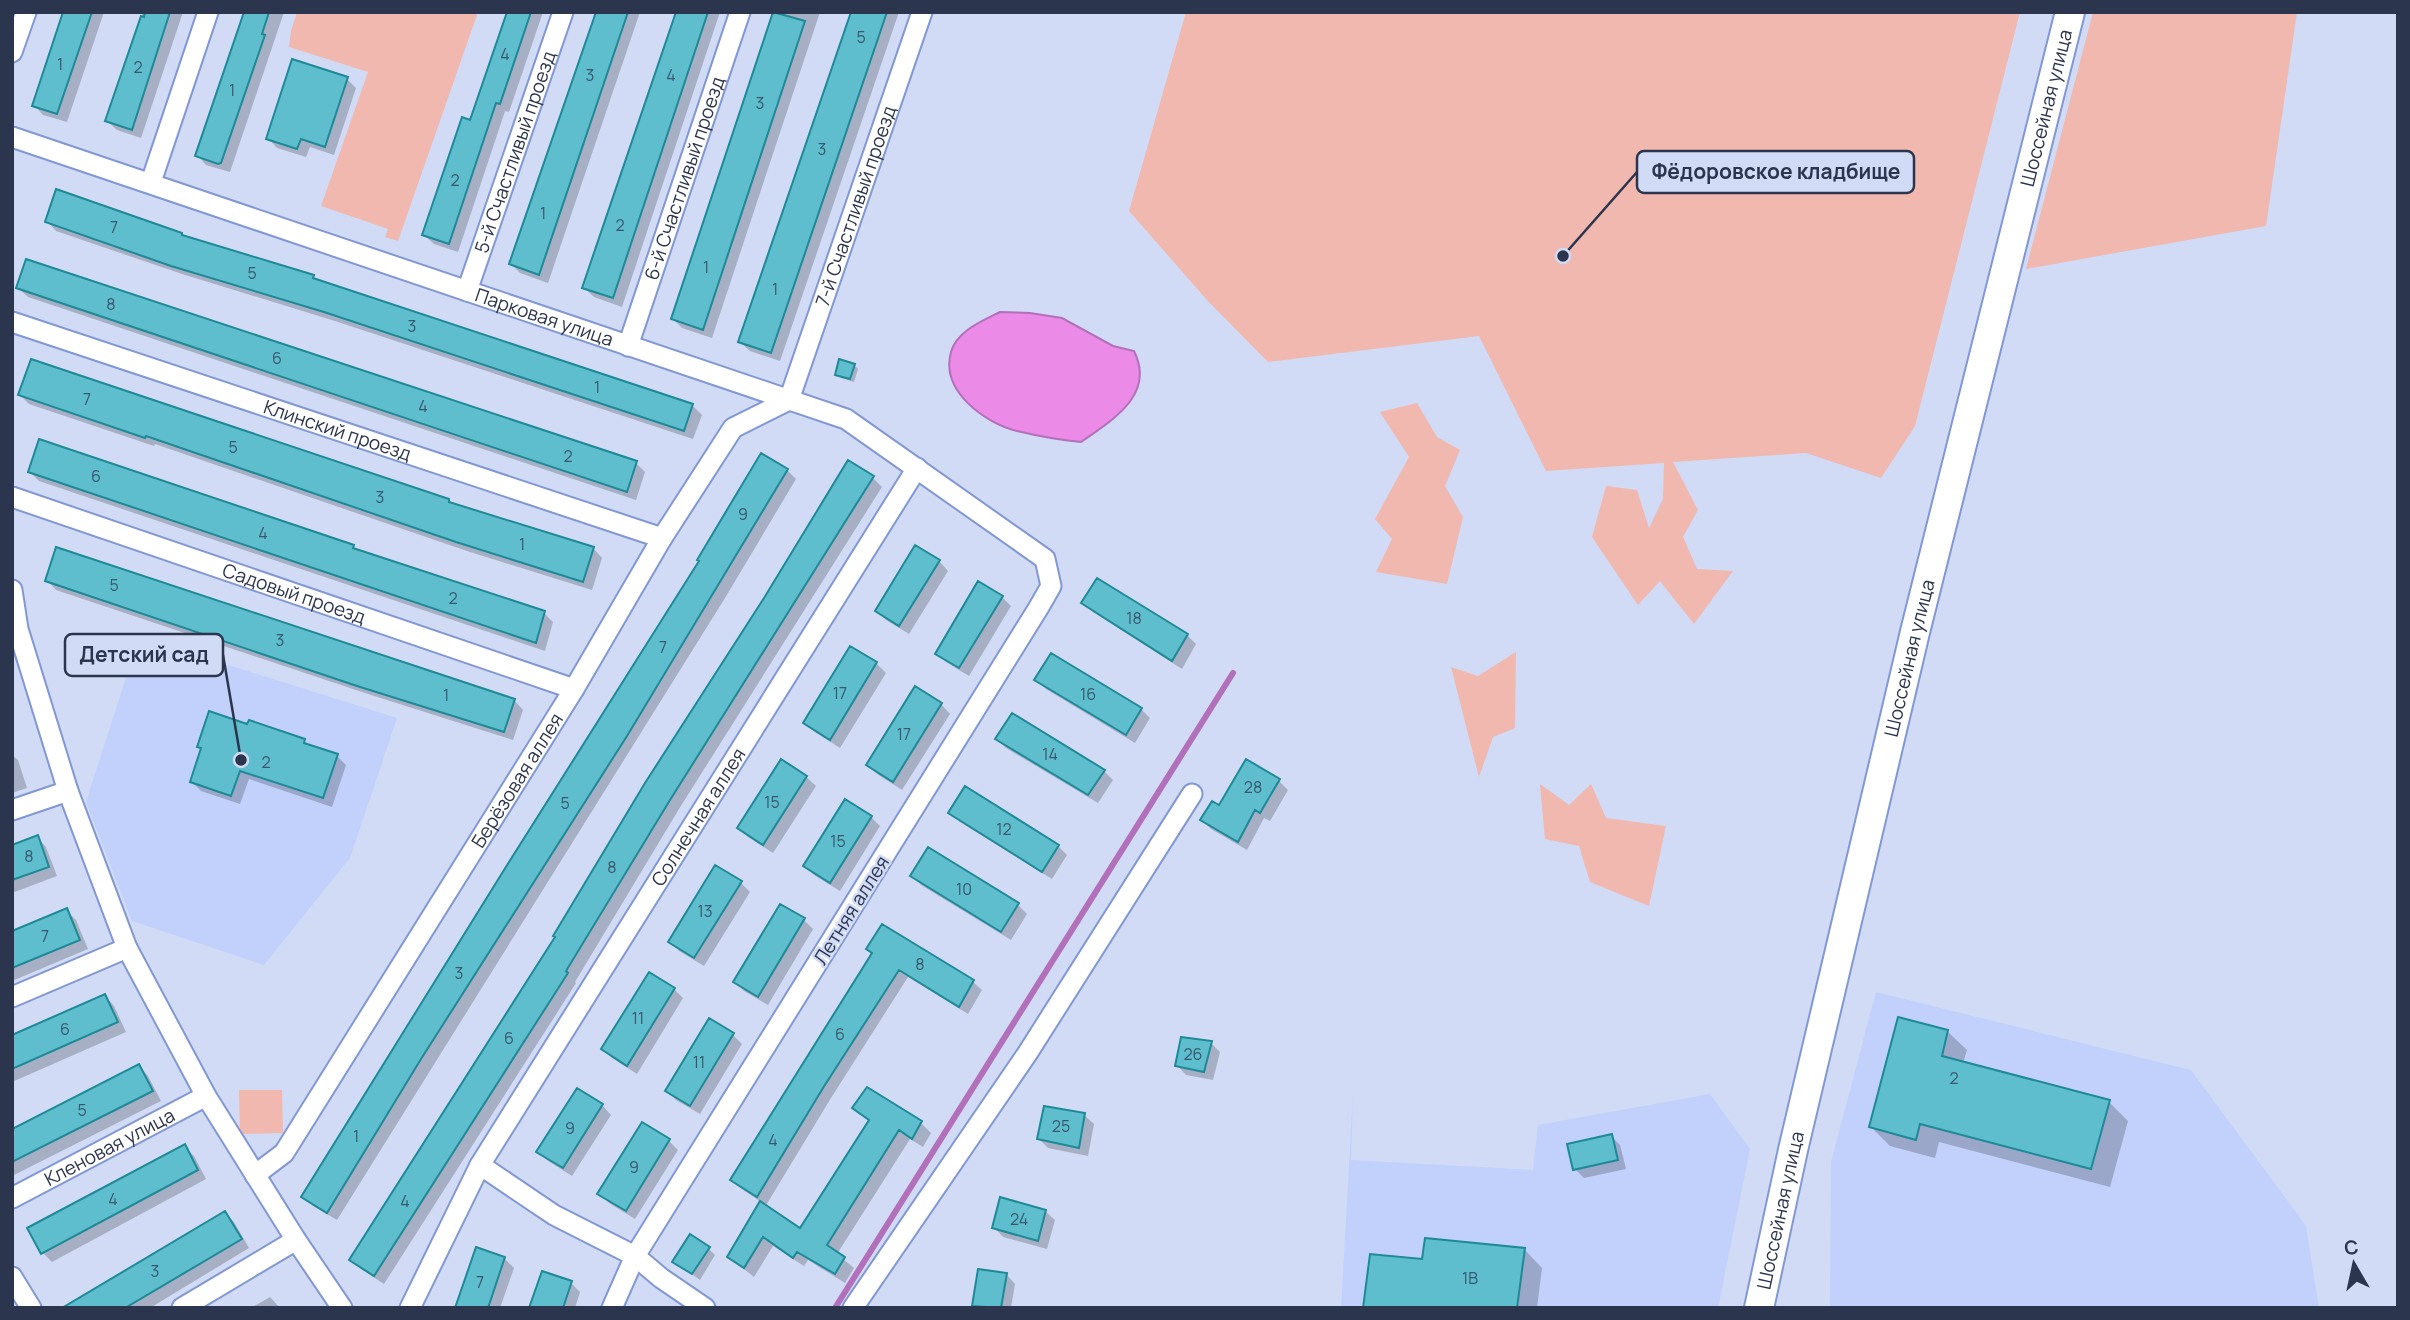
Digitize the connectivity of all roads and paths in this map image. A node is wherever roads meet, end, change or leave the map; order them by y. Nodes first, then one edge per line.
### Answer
1 (26, 12) edge
2 (208, 12) edge
3 (563, 12) edge
4 (740, 12) edge
5 (922, 12) edge
6 (2070, 12) edge
7 (12, 52) edge
8 (12, 137) edge
9 (151, 182) junction
10 (467, 291) junction
11 (12, 322) edge
12 (628, 346) junction
13 (789, 400) junction
14 (917, 468) junction
15 (12, 497) edge
16 (662, 538) junction
17 (1045, 559) joint
18 (12, 590) edge
19 (15, 630) edge
20 (574, 690) junction
21 (68, 791) junction
22 (1192, 794) dead end
23 (12, 810) edge
24 (127, 948) junction
25 (12, 997) edge
26 (206, 1096) junction
27 (480, 1165) junction
28 (255, 1175) junction
29 (12, 1198) edge
30 (296, 1240) junction
31 (635, 1256) junction
32 (12, 1278) edge
33 (31, 1308) edge
34 (181, 1308) edge
35 (342, 1308) edge
36 (410, 1308) edge
37 (612, 1308) edge
38 (705, 1308) edge
39 (853, 1308) edge
40 (1759, 1308) edge

1 - 7 street
2 - 9 street
3 - 10 street, 5-й Счастливый проезд
4 - 12 street, 6-й Счастливый проезд
5 - 13 street, 7-й Счастливый проезд
6 - 40 main road, Шоссейная улица
8 - 9 street, Парковая улица
9 - 10 street, Парковая улица
10 - 12 street, Парковая улица
11 - 16 street, Клинский проезд
12 - 13 street, Парковая улица
13 - 14 street, Парковая улица
13 - 16 street, Берёзовая аллея
14 - 17 street, Парковая улица
14 - 27 street, Солнечная аллея
15 - 20 street, Садовый проезд
16 - 20 street, Берёзовая аллея
17 - 31 street, Летняя аллея
18 - 19 street
19 - 21 street
20 - 28 street, Берёзовая аллея
21 - 23 street
21 - 24 street
22 - 39 street
24 - 25 street
24 - 26 street
26 - 28 street
26 - 29 street, Кленовая улица
27 - 31 street
27 - 36 street, Солнечная аллея
28 - 30 street
30 - 34 street
30 - 35 street
31 - 37 street, Летняя аллея
31 - 38 street
32 - 33 street

